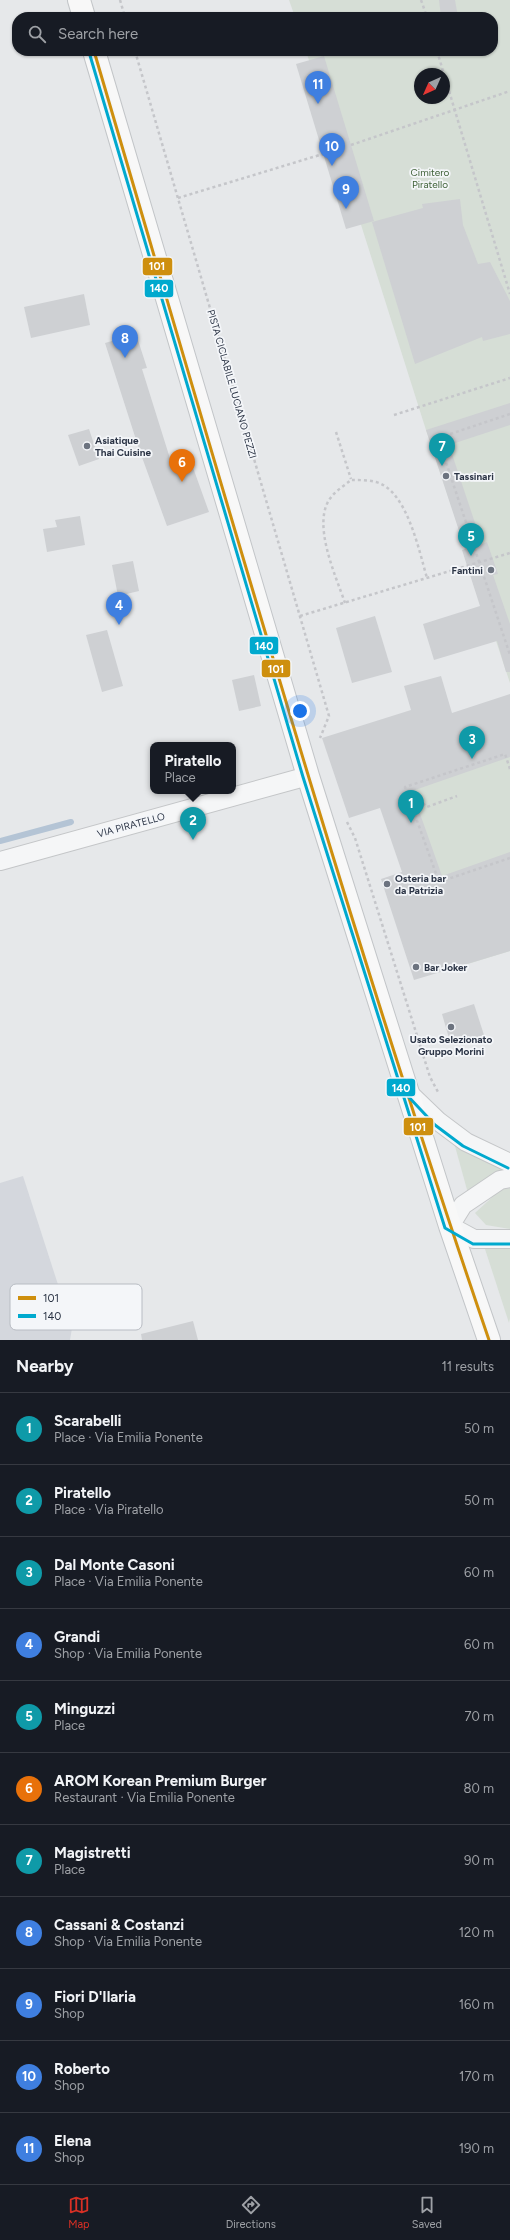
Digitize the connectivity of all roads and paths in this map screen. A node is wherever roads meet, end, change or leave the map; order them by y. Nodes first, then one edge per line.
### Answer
1 (79, 0) edge
2 (120, 0) edge
3 (421, 0) edge
4 (83, 12) edge
5 (124, 12) edge
6 (425, 12) edge
7 (95, 56) edge
8 (135, 56) edge
9 (439, 56) edge
10 (510, 91) edge
11 (455, 109) junction
12 (351, 145) dead end
13 (323, 154) dead end
14 (178, 198) junction
15 (510, 294) edge
16 (510, 378) edge
17 (510, 414) edge
18 (394, 415) dead end
19 (336, 432) dead end
20 (351, 480) junction
21 (510, 553) edge
22 (479, 562) junction
23 (427, 578) junction
24 (345, 603) junction
25 (300, 616) junction
26 (510, 655) edge
27 (322, 745) dead end
28 (510, 769) edge
29 (308, 776) junction
30 (414, 795) dead end
31 (457, 796) dead end
32 (344, 817) dead end
33 (510, 858) edge
34 (0, 861) edge
35 (411, 1095) junction
36 (441, 1097) dead end
37 (510, 1163) edge
38 (510, 1178) edge
39 (450, 1226) junction
40 (510, 1239) edge
41 (489, 1340) edge

1 - 4 main road
2 - 5 path
3 - 6 path
7 - 29 main road
8 - 14 path, PISTA CICLABILE LUCIANO PEZZI
9 - 11 path
10 - 11 path
11 - 12 path
11 - 15 path
13 - 14 path
14 - 25 path, PISTA CICLABILE LUCIANO PEZZI
16 - 18 path
17 - 22 path
19 - 20 path
20 - 23 path
20 - 24 path
21 - 22 path
22 - 23 path
22 - 26 path
23 - 24 path
24 - 25 path
25 - 27 path, PISTA CICLABILE LUCIANO PEZZI
28 - 33 path
29 - 34 street, VIA PIRATELLO
29 - 35 main road
30 - 31 path
32 - 36 path
35 - 37 street
35 - 39 main road
38 - 39 street
39 - 40 street
39 - 41 main road

